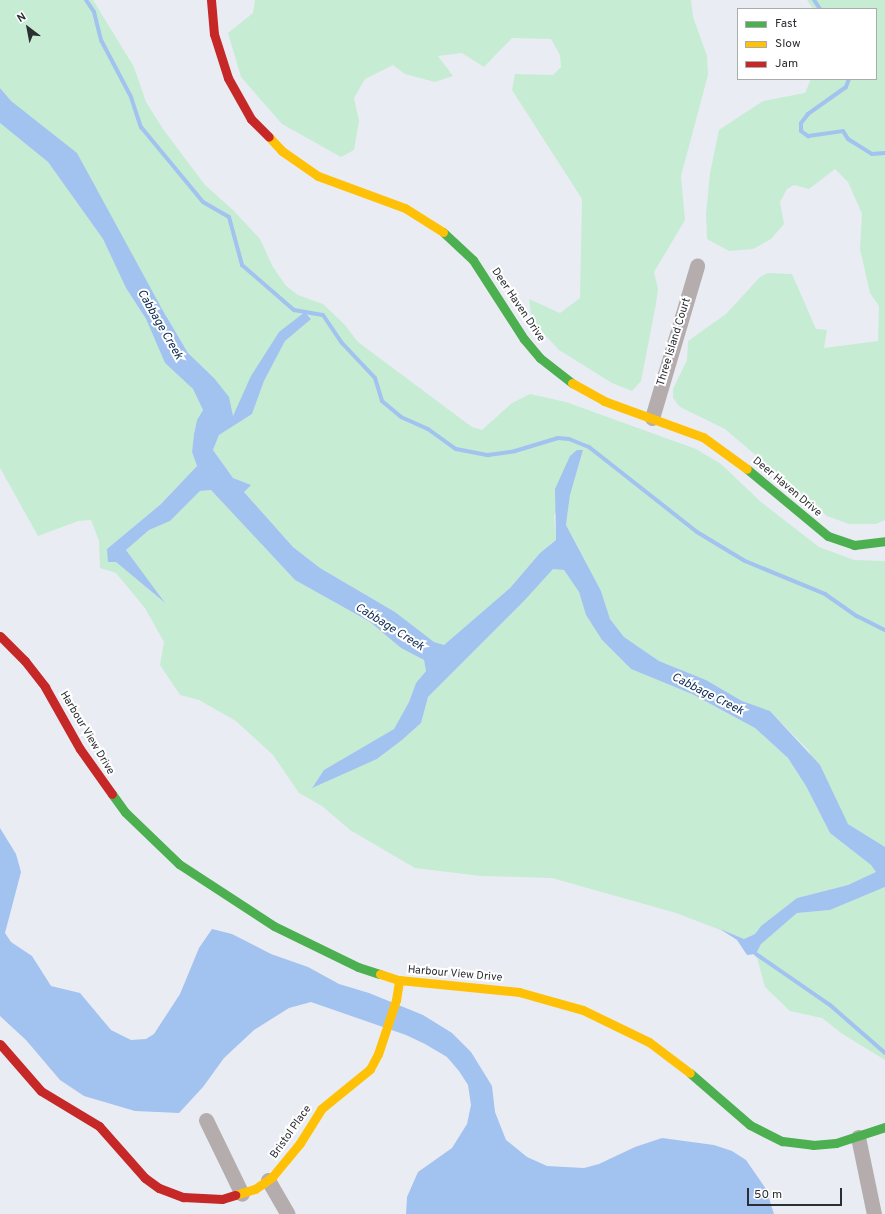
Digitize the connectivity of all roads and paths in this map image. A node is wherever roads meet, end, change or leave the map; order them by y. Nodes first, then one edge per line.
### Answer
1 (211, 0) edge
2 (697, 266) dead end
3 (652, 418) junction
4 (885, 541) edge
5 (0, 636) edge
6 (399, 980) junction
7 (0, 1044) edge
8 (206, 1120) dead end
9 (885, 1127) edge
10 (858, 1137) junction
11 (268, 1180) junction
12 (242, 1194) junction
13 (288, 1214) edge
14 (874, 1214) edge

1 - 3 street, Deer Haven Drive
2 - 3 street, Three Island Court
3 - 4 street, Deer Haven Drive
5 - 6 street, Harbour View Drive
6 - 10 street, Harbour View Drive
6 - 11 street, Bristol Place
7 - 12 street, Bristol Place
8 - 12 street
9 - 10 street, Harbour View Drive
10 - 14 street
11 - 12 street, Bristol Place
11 - 13 street

